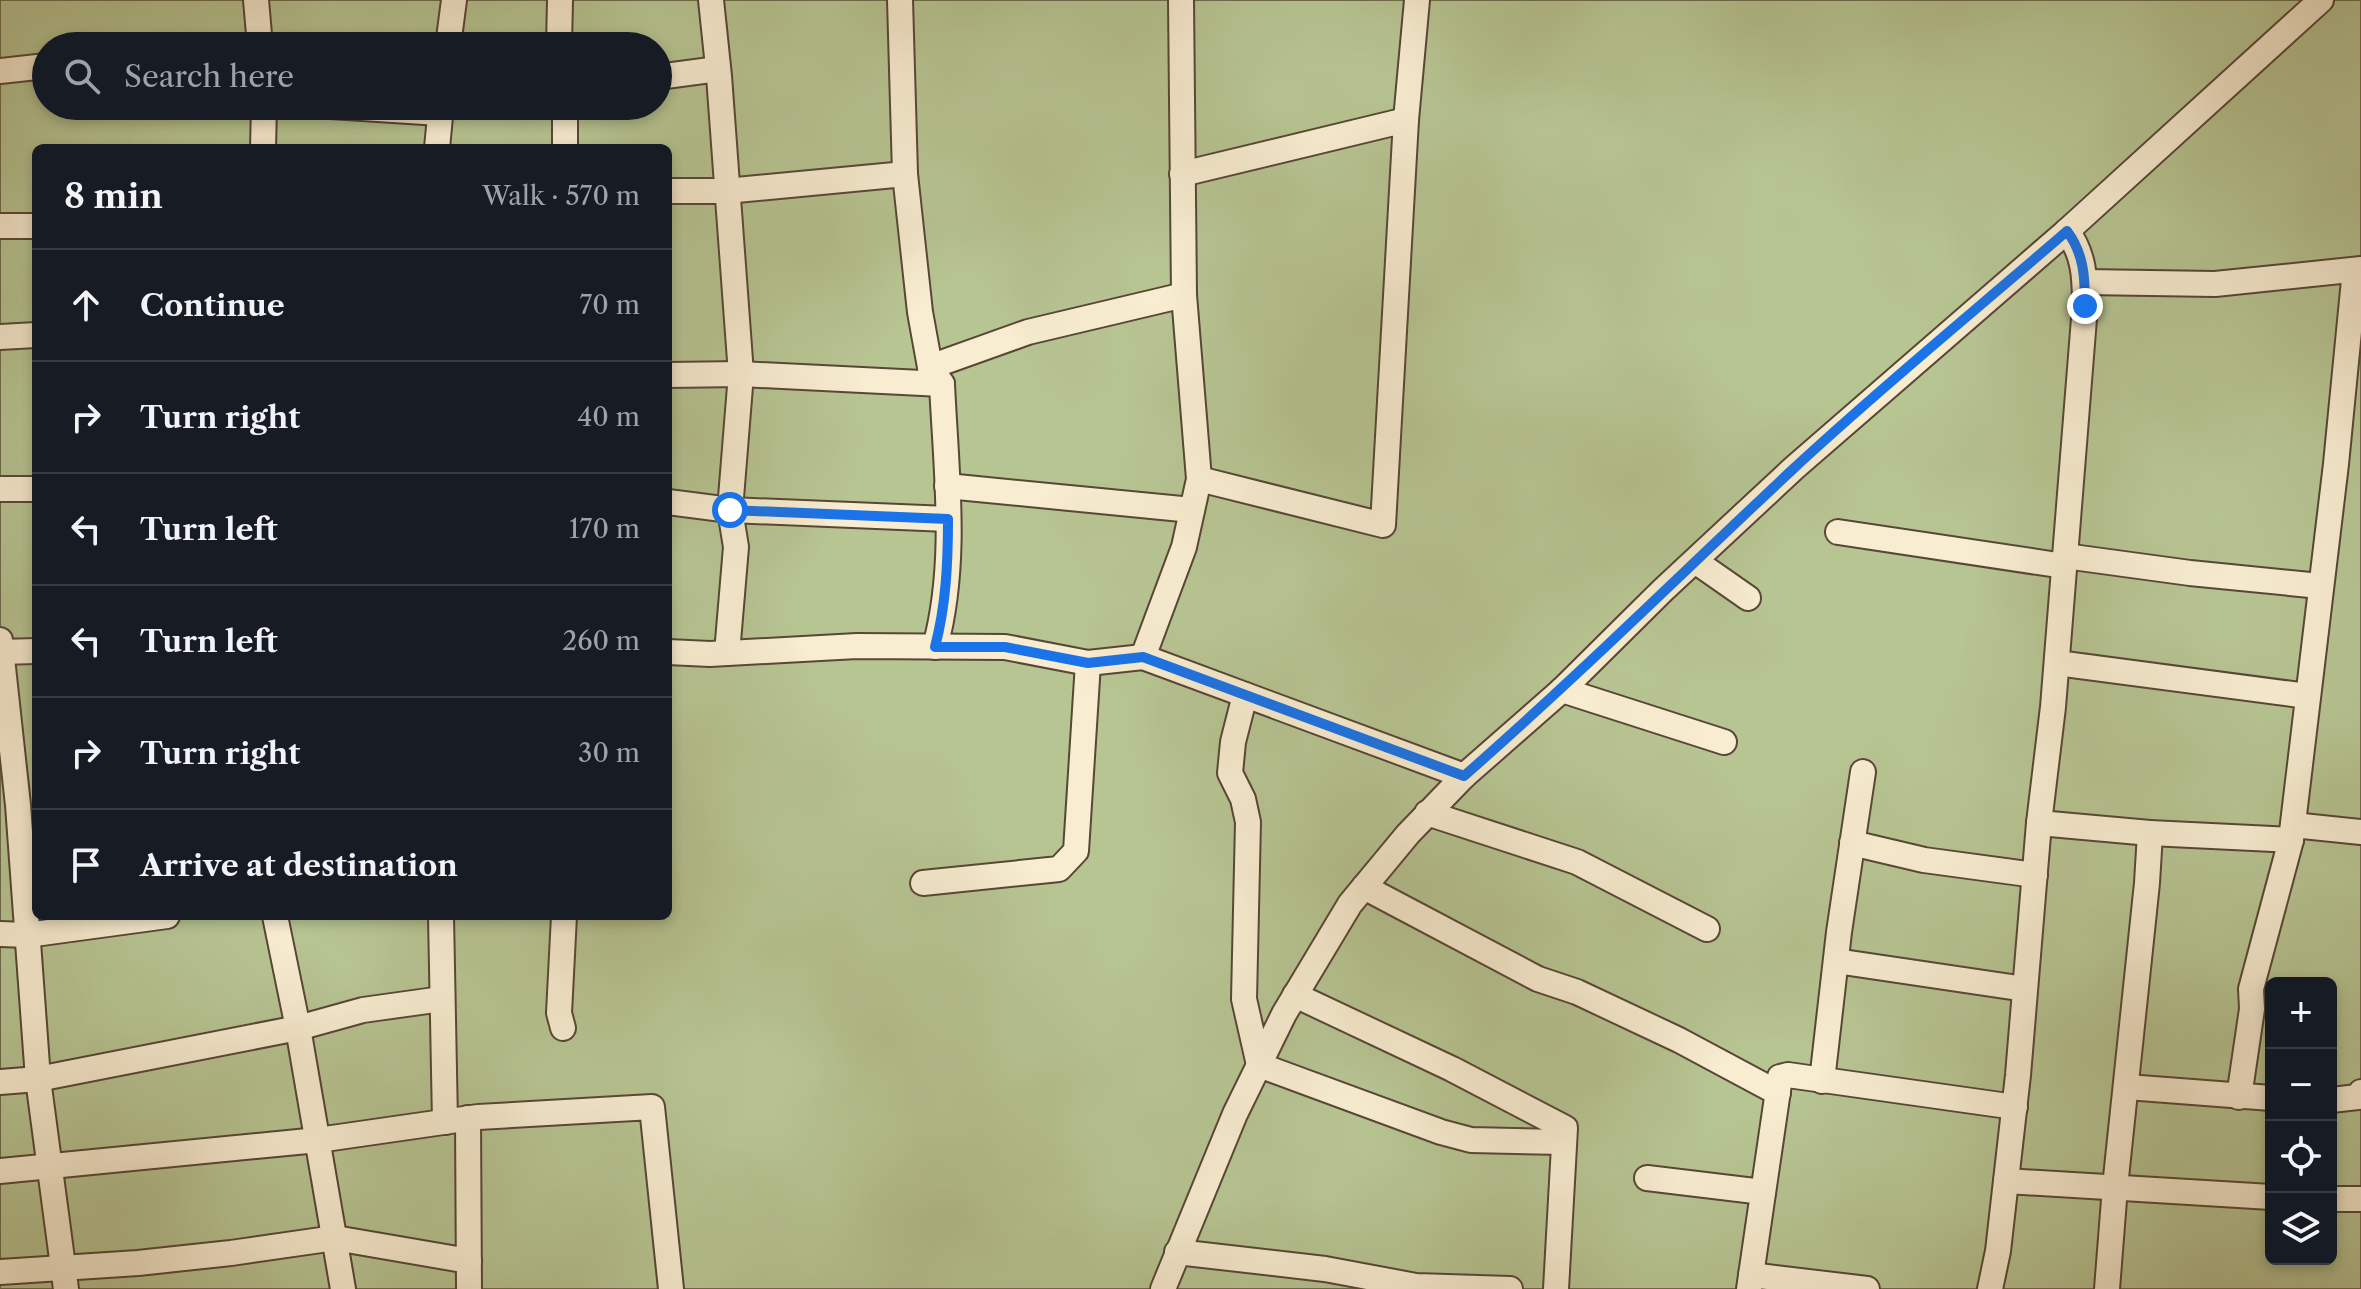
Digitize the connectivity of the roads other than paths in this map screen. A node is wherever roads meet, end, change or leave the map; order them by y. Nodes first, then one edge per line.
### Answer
1 (256, 0) edge
2 (454, 0) edge
3 (560, 0) edge
4 (711, 0) edge
5 (900, 0) edge
6 (1181, 0) edge
7 (1417, 0) edge
8 (2321, 0) edge
9 (259, 32) edge
10 (450, 32) edge
11 (559, 32) edge
12 (32, 68) edge
13 (718, 69) junction
14 (0, 71) edge
15 (672, 75) edge
16 (264, 120) edge
17 (439, 120) edge
18 (565, 120) edge
19 (1406, 120) junction
20 (263, 144) edge
21 (437, 144) edge
22 (565, 144) edge
23 (905, 174) junction
24 (1182, 174) junction
25 (672, 191) edge
26 (726, 191) junction
27 (0, 226) edge
28 (32, 226) edge
29 (2067, 231) junction
30 (2358, 270) edge
31 (2085, 282) junction
32 (1184, 295) junction
33 (32, 335) edge
34 (0, 337) edge
35 (741, 374) junction
36 (672, 375) edge
37 (936, 375) junction
38 (1199, 479) junction
39 (947, 486) junction
40 (0, 489) edge
41 (32, 489) edge
42 (672, 503) edge
43 (730, 510) junction
44 (1192, 510) junction
45 (948, 519) junction
46 (1838, 532) dead end
47 (1695, 561) junction
48 (2064, 561) junction
49 (2320, 586) junction
50 (1748, 598) dead end
51 (0, 640) edge
52 (935, 647) junction
53 (32, 651) edge
54 (0, 652) edge
55 (672, 652) edge
56 (727, 653) junction
57 (1143, 657) junction
58 (1088, 663) junction
59 (2057, 663) junction
60 (1562, 690) junction
61 (1245, 695) junction
62 (2307, 696) junction
63 (5, 732) edge
64 (1724, 742) dead end
65 (1863, 772) dead end
66 (1464, 776) junction
67 (27, 804) edge
68 (1427, 813) junction
69 (2039, 823) junction
70 (2292, 832) junction
71 (2361, 832) edge
72 (2150, 833) junction
73 (1852, 843) junction
74 (2035, 875) junction
75 (923, 883) dead end
76 (1364, 887) junction
77 (138, 920) edge
78 (276, 920) edge
79 (441, 920) edge
80 (564, 920) edge
81 (1707, 929) dead end
82 (0, 934) edge
83 (27, 935) junction
84 (1836, 961) junction
85 (2025, 989) junction
86 (1295, 995) junction
87 (442, 999) junction
88 (298, 1028) junction
89 (563, 1028) dead end
90 (1259, 1065) junction
91 (38, 1079) junction
92 (1822, 1081) junction
93 (0, 1082) edge
94 (2127, 1087) junction
95 (2361, 1092) edge
96 (1778, 1093) junction
97 (2239, 1097) junction
98 (2265, 1098) edge
99 (2337, 1100) edge
100 (2015, 1107) junction
101 (456, 1120) junction
102 (318, 1140) junction
103 (1564, 1142) junction
104 (48, 1168) junction
105 (0, 1171) edge
106 (1647, 1178) dead end
107 (2006, 1181) junction
108 (2115, 1187) junction
109 (1763, 1192) junction
110 (2265, 1197) edge
111 (2337, 1199) edge
112 (2361, 1199) edge
113 (335, 1238) junction
114 (1177, 1252) junction
115 (469, 1261) junction
116 (0, 1272) edge
117 (65, 1278) edge
118 (1358, 1282) edge
119 (1750, 1282) edge
120 (343, 1289) edge
121 (469, 1289) edge
122 (671, 1289) edge
123 (1163, 1289) edge
124 (1510, 1289) edge
125 (1556, 1289) edge
126 (1867, 1289) edge
127 (1990, 1289) edge
128 (2107, 1289) edge

1 - 9 street
2 - 10 street
3 - 11 street
4 - 13 street
5 - 23 street
6 - 24 street
7 - 19 street
8 - 29 street
12 - 14 street
13 - 15 street
13 - 26 street
16 - 20 street
17 - 21 street
18 - 22 street
19 - 24 street
19 - 38 street
23 - 26 street
23 - 37 street
24 - 32 street
25 - 26 street
26 - 35 street
27 - 28 street
29 - 31 street
29 - 47 street
30 - 31 street
30 - 49 street
31 - 48 street
32 - 37 street
32 - 38 street
33 - 34 street
35 - 36 street
35 - 37 street
35 - 43 street
37 - 39 street
38 - 44 street
39 - 44 street
39 - 45 street
40 - 41 street
42 - 43 street
43 - 45 street
43 - 56 street
44 - 57 street
45 - 52 street
46 - 48 street
47 - 50 street
47 - 60 street
48 - 49 street
48 - 59 street
49 - 62 street
51 - 54 street
52 - 56 street
52 - 58 street
53 - 54 street
54 - 63 street
55 - 56 street
57 - 58 street
57 - 61 street
58 - 75 street
59 - 62 street
59 - 69 street
60 - 64 street
60 - 66 street
61 - 66 street
61 - 90 street
62 - 70 street
63 - 67 street
65 - 73 street
66 - 68 street
67 - 83 street
68 - 76 street
68 - 81 street
69 - 72 street
69 - 74 street
70 - 71 street
70 - 72 street
70 - 97 street
72 - 94 street
73 - 74 street
73 - 84 street
74 - 85 street
76 - 86 street
76 - 96 street
77 - 83 street
78 - 88 street
79 - 87 street
80 - 89 street
82 - 83 street
83 - 91 street
84 - 85 street
84 - 92 street
85 - 100 street
86 - 90 street
86 - 103 street
87 - 88 street
87 - 101 street
88 - 91 street
88 - 102 street
90 - 103 street
90 - 114 street
91 - 93 street
91 - 104 street
92 - 96 street
92 - 100 street
94 - 97 street
94 - 108 street
95 - 99 street
96 - 109 street
97 - 98 street
100 - 107 street
101 - 102 street
101 - 115 street
101 - 122 street
102 - 104 street
102 - 113 street
103 - 125 street
104 - 105 street
104 - 117 street
106 - 109 street
107 - 108 street
107 - 127 street
108 - 110 street
108 - 128 street
109 - 119 street
111 - 112 street
113 - 115 street
113 - 117 street
113 - 120 street
114 - 118 street
114 - 123 street
115 - 121 street
116 - 117 street
118 - 124 street
119 - 126 street

